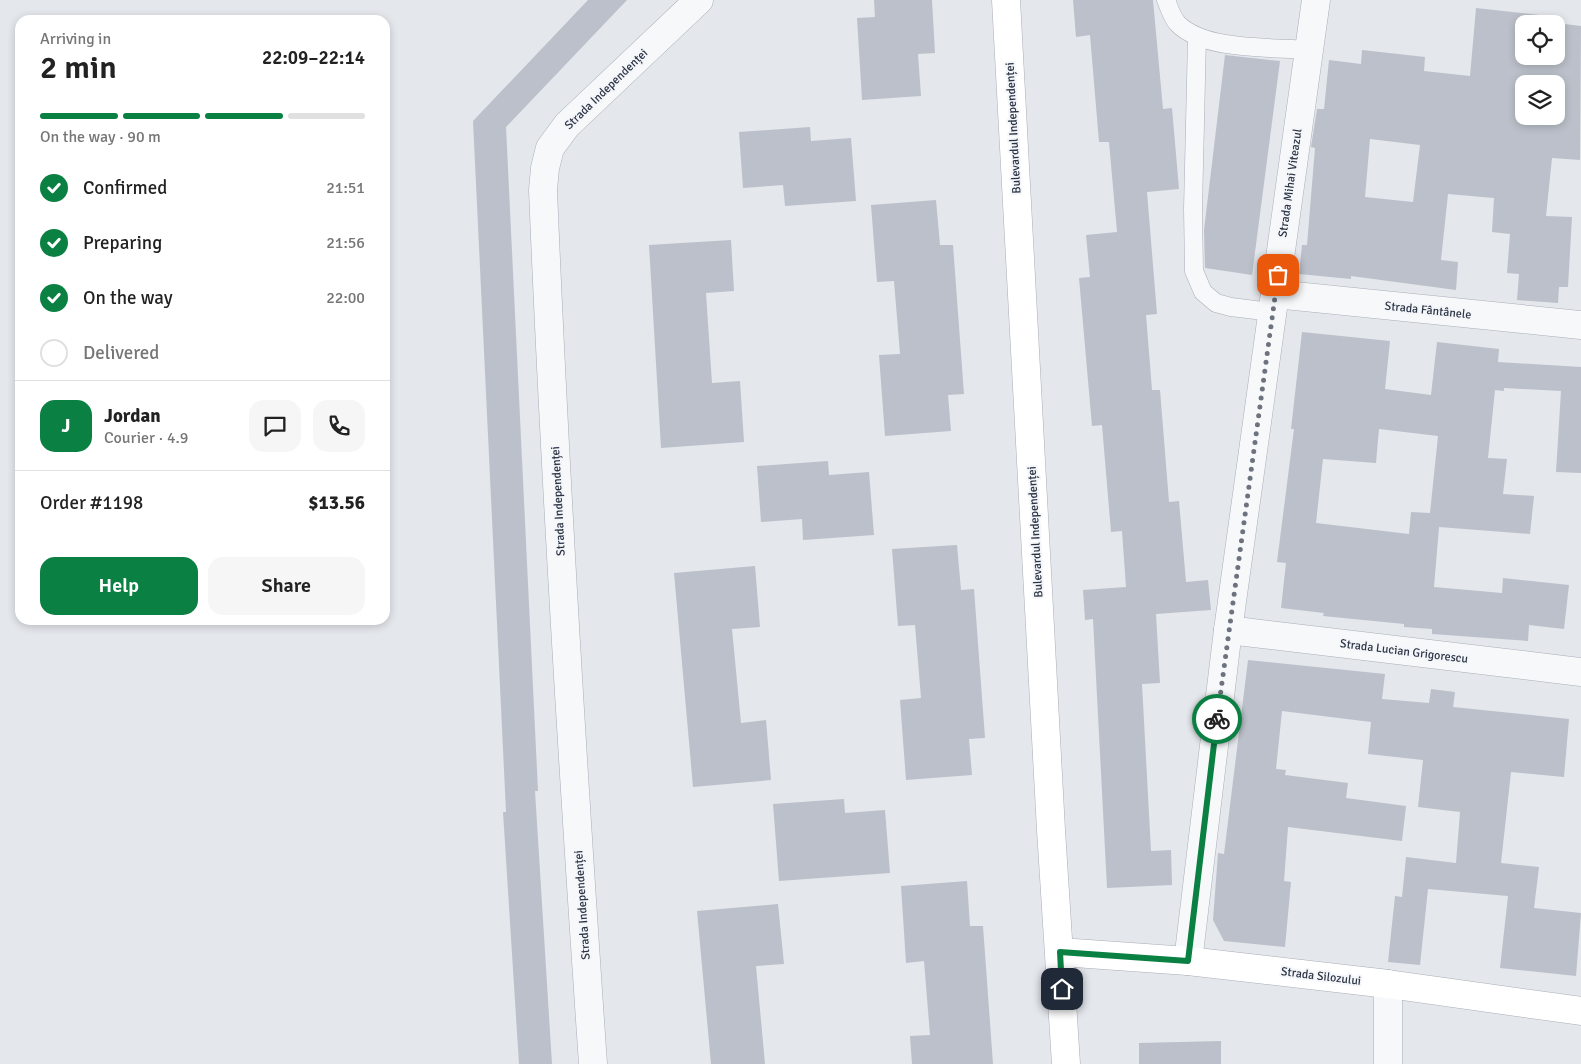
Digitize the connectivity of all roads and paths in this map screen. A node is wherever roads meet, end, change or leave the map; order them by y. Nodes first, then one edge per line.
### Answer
1 (699, 0) edge
2 (1006, 0) edge
3 (1166, 0) edge
4 (1316, 0) edge
5 (1197, 37) junction
6 (1309, 50) junction
7 (1274, 303) junction
8 (1581, 326) edge
9 (1228, 630) junction
10 (1581, 672) edge
11 (1060, 952) junction
12 (1188, 961) junction
13 (1388, 984) junction
14 (1581, 1011) edge
15 (593, 1064) edge
16 (1066, 1064) edge
17 (1388, 1064) edge

1 - 15 street, Strada Independenței
2 - 11 main road, Bulevardul Independenței
3 - 5 lane
4 - 6 street, Strada Mihai Viteazul
5 - 6 lane
5 - 7 lane
6 - 7 street, Strada Mihai Viteazul
7 - 8 street, Strada Fântânele
7 - 9 street, Strada Mihai Viteazul
9 - 10 street, Strada Lucian Grigorescu
9 - 12 street, Strada Mihai Viteazul
11 - 12 main road, Strada Silozului
11 - 16 main road, Bulevardul Independenței
12 - 13 main road, Strada Silozului
13 - 14 main road, Strada Silozului
13 - 17 street

